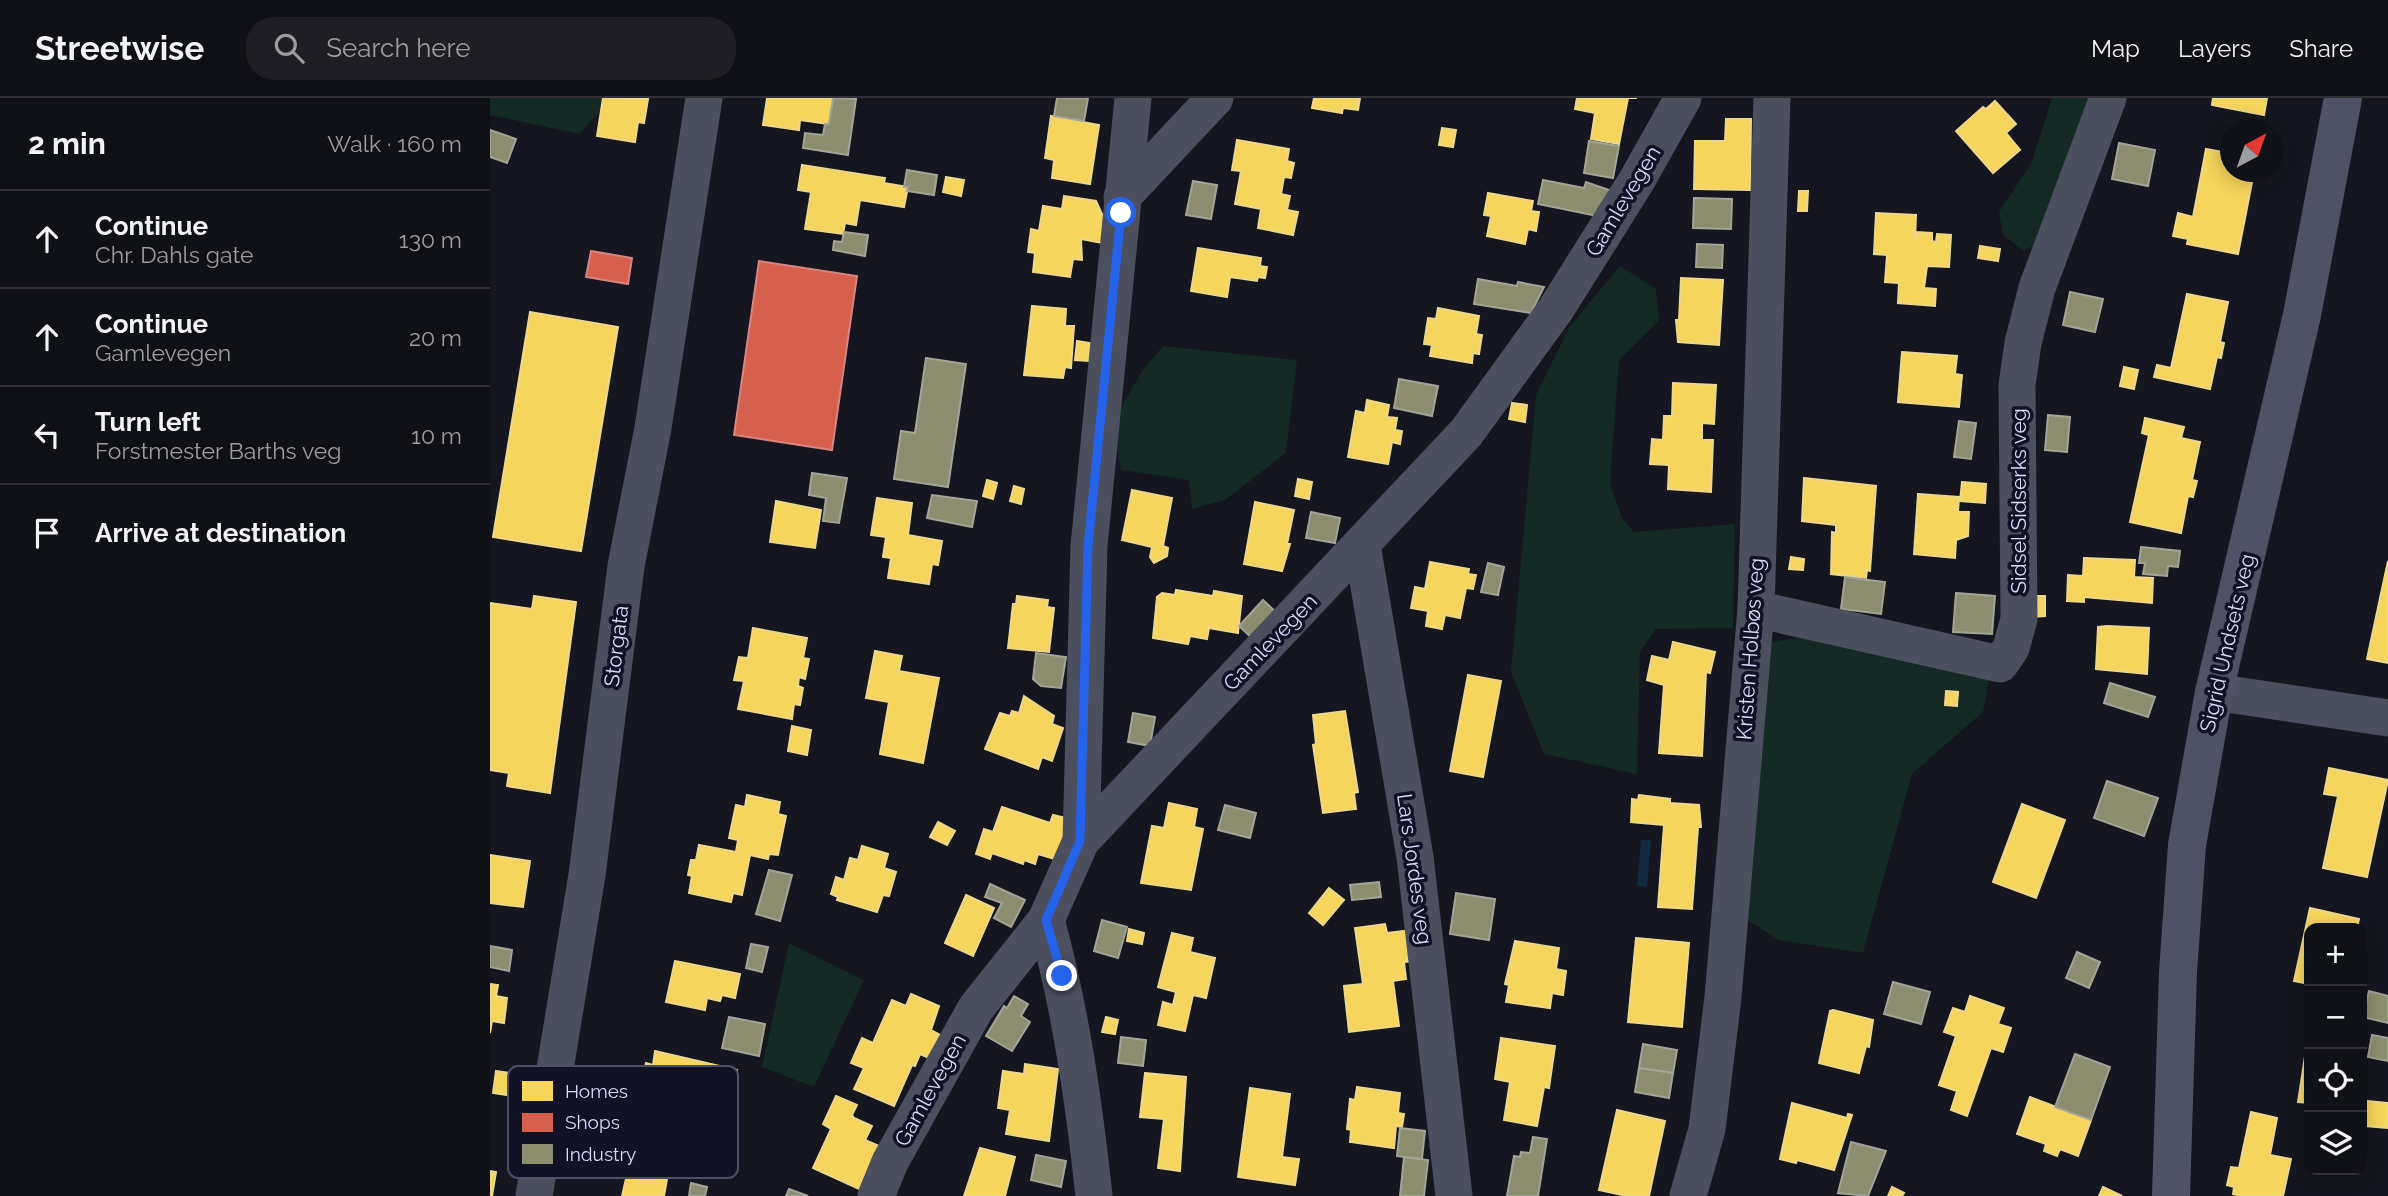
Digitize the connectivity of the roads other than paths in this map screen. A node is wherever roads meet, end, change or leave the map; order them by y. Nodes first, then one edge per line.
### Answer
1 (704, 98) edge
2 (1133, 98) edge
3 (1215, 98) edge
4 (1683, 98) edge
5 (1772, 98) edge
6 (2108, 98) edge
7 (2343, 98) edge
8 (1122, 197) junction
9 (1362, 545) junction
10 (1756, 609) junction
11 (2214, 692) junction
12 (2388, 718) edge
13 (1080, 841) junction
14 (1046, 920) junction
15 (555, 1066) edge
16 (537, 1178) edge
17 (534, 1196) edge
18 (876, 1196) edge
19 (1094, 1196) edge
20 (1454, 1196) edge
21 (1688, 1196) edge
22 (2171, 1196) edge

1 - 15 street, Storgata
2 - 8 street
3 - 8 street
4 - 9 street, Gamlevegen
5 - 10 street, Kristen Holbøs veg
6 - 10 street, Sidsel Sidserks veg
7 - 11 street, Sigrid Undsets veg
8 - 13 street
9 - 13 street, Gamlevegen
9 - 20 street, Lars Jordes veg
10 - 21 street, Kristen Holbøs veg
11 - 12 street
11 - 22 street, Sigrid Undsets veg
13 - 14 street, Gamlevegen
14 - 18 street, Gamlevegen
14 - 19 street
16 - 17 street, Storgata

